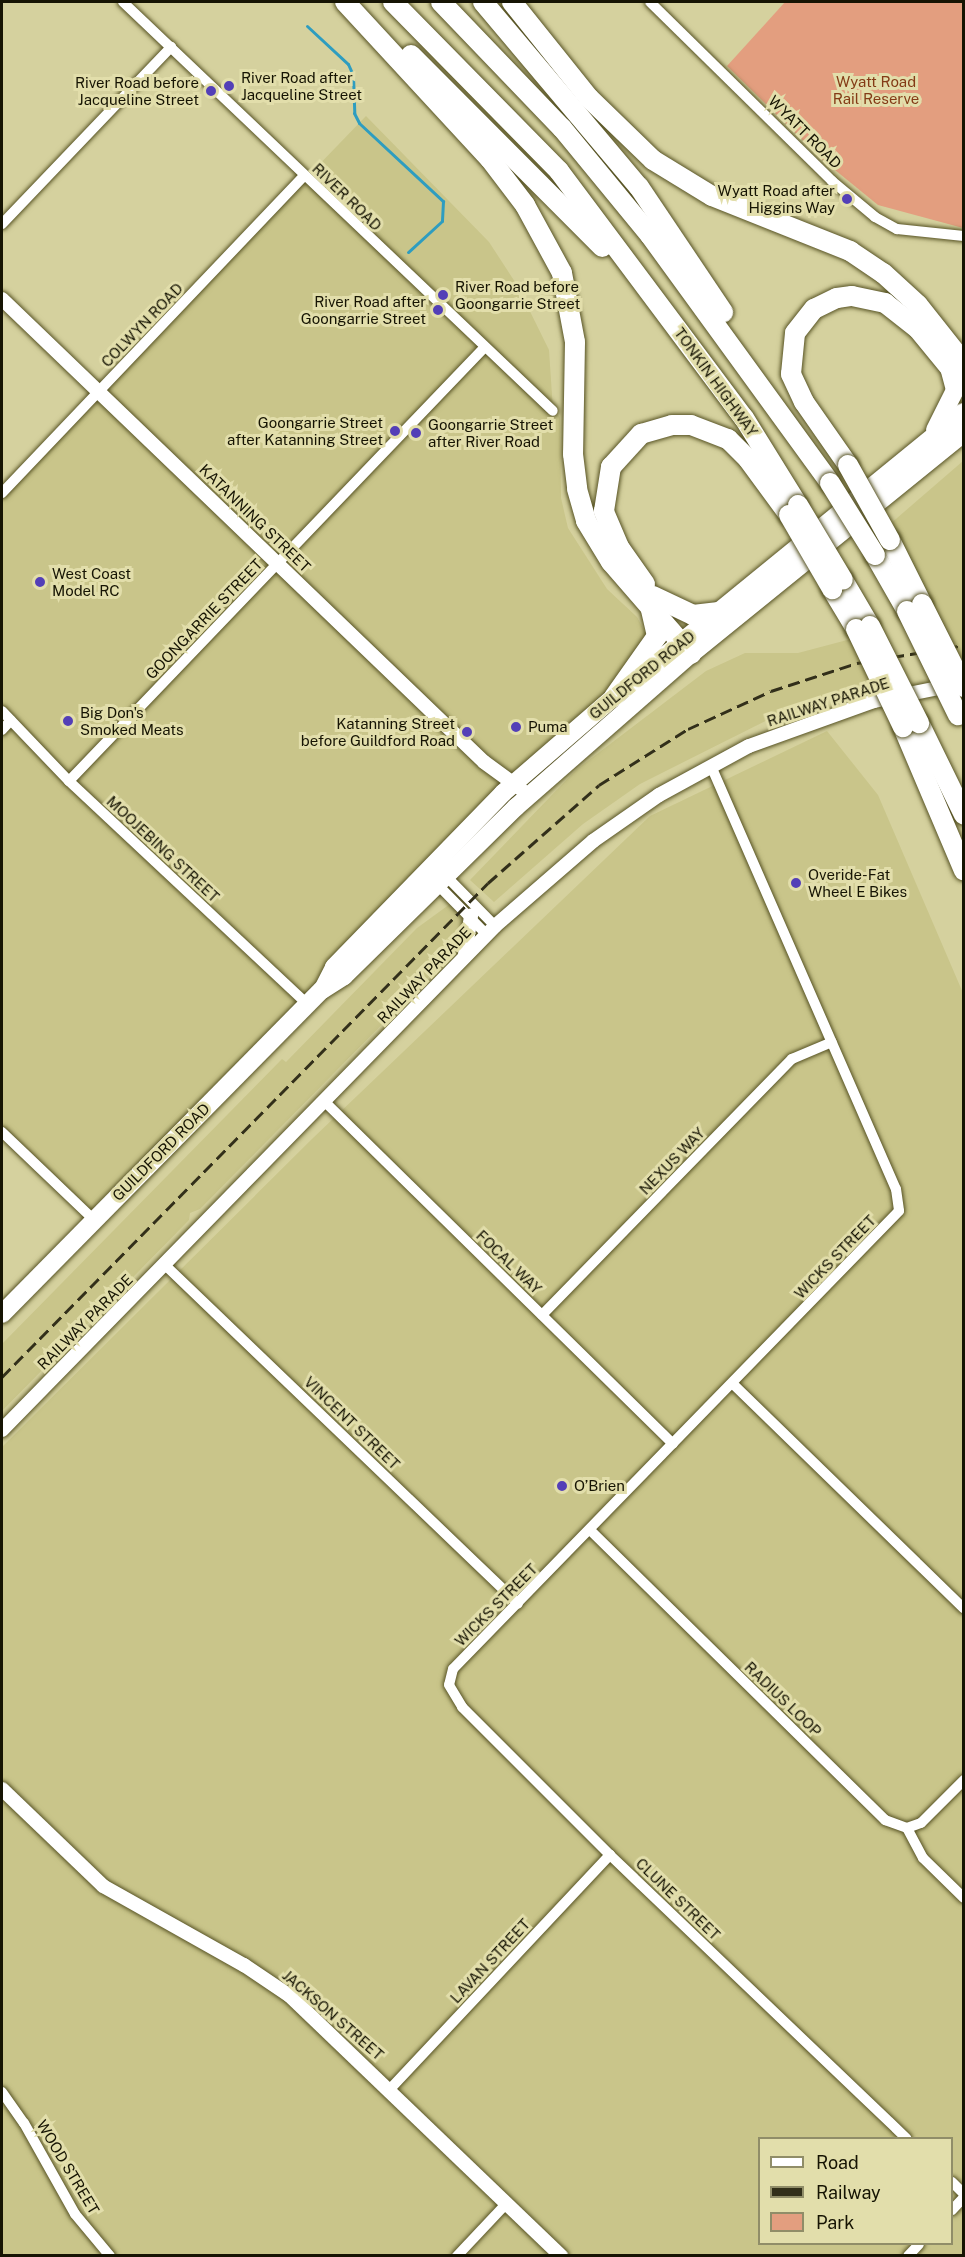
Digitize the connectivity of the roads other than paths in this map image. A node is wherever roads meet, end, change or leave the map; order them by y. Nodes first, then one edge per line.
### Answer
1 (123, 2) edge
2 (345, 2) edge
3 (354, 2) edge
4 (393, 2) edge
5 (441, 2) edge
6 (483, 2) edge
7 (512, 2) edge
8 (650, 2) edge
9 (171, 47) junction
10 (304, 176) junction
11 (2, 224) edge
12 (963, 236) edge
13 (2, 299) edge
14 (677, 328) junction
15 (939, 334) junction
16 (963, 347) edge
17 (484, 348) junction
18 (955, 363) edge
19 (963, 385) edge
20 (100, 391) junction
21 (553, 411) dead end
22 (963, 412) edge
23 (793, 428) junction
24 (963, 433) edge
25 (933, 434) junction
26 (2, 493) edge
27 (794, 510) junction
28 (278, 563) junction
29 (651, 601) junction
30 (914, 607) junction
31 (719, 612) junction
32 (690, 645) junction
33 (963, 685) edge
34 (614, 697) junction
35 (2, 711) edge
36 (11, 720) junction
37 (961, 721) edge
38 (911, 725) junction
39 (2, 730) edge
40 (711, 766) junction
41 (69, 781) junction
42 (516, 795) junction
43 (963, 815) edge
44 (963, 871) edge
45 (435, 874) junction
46 (471, 915) junction
47 (491, 930) junction
48 (463, 959) junction
49 (308, 1005) junction
50 (832, 1042) junction
51 (324, 1101) junction
52 (2, 1132) edge
53 (94, 1220) junction
54 (165, 1265) junction
55 (2, 1314) edge
56 (542, 1315) junction
57 (733, 1384) junction
58 (2, 1430) edge
59 (673, 1444) junction
60 (590, 1530) junction
61 (518, 1604) junction
62 (963, 1609) edge
63 (453, 1669) joint
64 (963, 1780) edge
65 (2, 1789) edge
66 (907, 1828) junction
67 (610, 1855) junction
68 (963, 1898) edge
69 (391, 2088) junction
70 (2, 2092) edge
71 (904, 2137) edge
72 (953, 2184) edge
73 (963, 2196) edge
74 (506, 2204) junction
75 (953, 2208) edge
76 (110, 2256) edge
77 (457, 2256) edge
78 (561, 2256) edge

1 - 9 street, RIVER ROAD
2 - 29 highway
3 - 14 highway
4 - 14 highway, TONKIN HIGHWAY
5 - 23 highway
6 - 23 highway
7 - 15 highway
8 - 12 street, WYATT ROAD
9 - 10 street, RIVER ROAD
9 - 11 street
10 - 17 street, RIVER ROAD
10 - 20 street, COLWYN ROAD
13 - 20 street, KATANNING STREET
14 - 27 highway, TONKIN HIGHWAY
15 - 16 highway
15 - 18 highway
17 - 21 street, RIVER ROAD
17 - 28 street, GOONGARRIE STREET
18 - 19 highway
18 - 25 highway
18 - 30 highway, bridge
20 - 26 street, COLWYN ROAD
20 - 28 street, KATANNING STREET
22 - 25 highway, GUILDFORD ROAD
23 - 30 highway, bridge
24 - 32 highway, GUILDFORD ROAD
25 - 31 highway, GUILDFORD ROAD
27 - 29 highway
27 - 38 highway, TONKIN HIGHWAY, bridge
28 - 41 street, GOONGARRIE STREET
28 - 42 street, KATANNING STREET
29 - 31 highway
29 - 32 highway
29 - 34 highway
30 - 33 highway, bridge
30 - 37 highway, bridge
31 - 32 highway, GUILDFORD ROAD
32 - 34 highway, GUILDFORD ROAD
32 - 42 highway, GUILDFORD ROAD
33 - 40 street, RAILWAY PARADE
34 - 42 highway, GUILDFORD ROAD
35 - 36 street, MOOJEBING STREET
36 - 39 street
36 - 41 street, MOOJEBING STREET
38 - 43 highway, TONKIN HIGHWAY
38 - 44 highway
40 - 47 street, RAILWAY PARADE
40 - 50 street, WICKS STREET
41 - 49 street, MOOJEBING STREET
42 - 45 highway, GUILDFORD ROAD
45 - 46 street
45 - 47 street
45 - 49 highway, GUILDFORD ROAD
46 - 47 street
46 - 48 street
47 - 48 street, RAILWAY PARADE
48 - 51 street, RAILWAY PARADE
49 - 53 highway, GUILDFORD ROAD
50 - 56 street, NEXUS WAY
50 - 57 street, WICKS STREET
51 - 54 street, RAILWAY PARADE
51 - 56 street, FOCAL WAY
52 - 53 street
53 - 55 highway, GUILDFORD ROAD
54 - 58 street, RAILWAY PARADE
54 - 61 street, VINCENT STREET
56 - 59 street, FOCAL WAY
57 - 59 street, WICKS STREET
57 - 62 street
59 - 60 street, WICKS STREET
60 - 61 street, WICKS STREET
60 - 66 street, RADIUS LOOP
61 - 63 street, WICKS STREET
63 - 67 street, CLUNE STREET
64 - 66 street
65 - 69 street, JACKSON STREET
66 - 68 street
67 - 69 street, LAVAN STREET
67 - 71 street, CLUNE STREET
69 - 74 street, JACKSON STREET
70 - 76 street, WOOD STREET
72 - 73 street
73 - 75 street
74 - 77 street
74 - 78 street, JACKSON STREET

